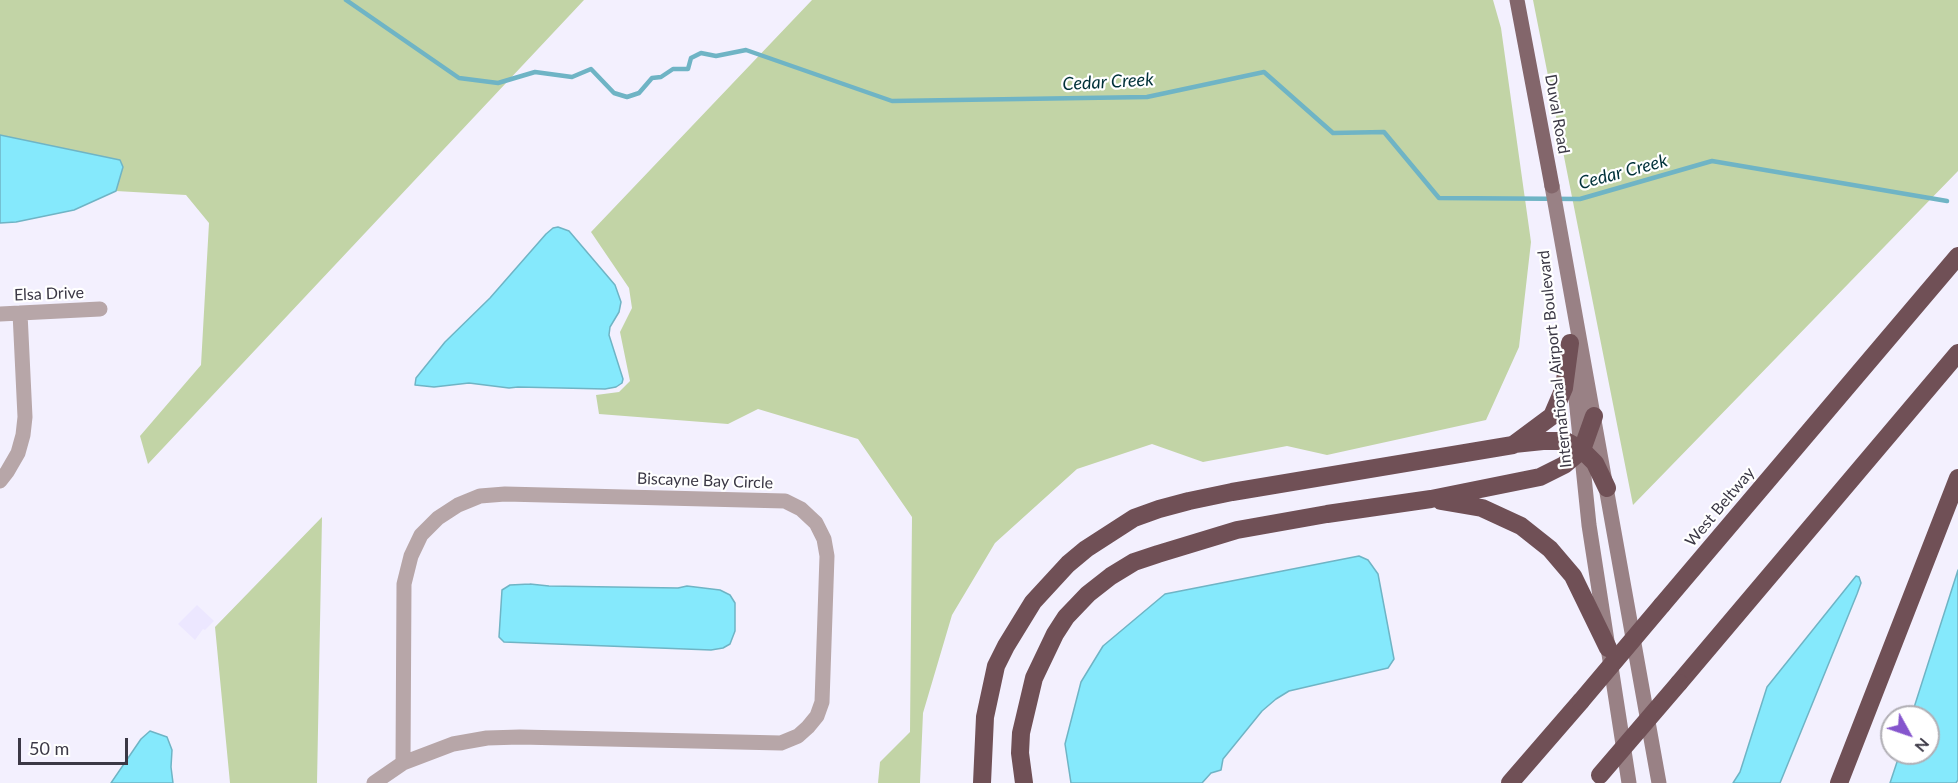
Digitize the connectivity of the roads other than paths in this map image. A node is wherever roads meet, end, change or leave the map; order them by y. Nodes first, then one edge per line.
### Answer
1 (1517, 0) edge
2 (1562, 234) junction
3 (1958, 256) edge
4 (100, 309) dead end
5 (20, 313) junction
6 (0, 314) edge
7 (1570, 343) junction
8 (1958, 353) edge
9 (1594, 416) junction
10 (1513, 445) junction
11 (1582, 450) junction
12 (1958, 478) edge
13 (0, 481) edge
14 (1607, 488) junction
15 (1431, 499) junction
16 (1608, 648) junction
17 (403, 763) junction
18 (1597, 779) edge
19 (374, 783) edge
20 (982, 783) edge
21 (1024, 783) edge
22 (1510, 783) edge
23 (1629, 783) edge
24 (1659, 783) edge
25 (1839, 783) edge

1 - 2 main road, Duval Road
2 - 7 main road, International Airport Boulevard
2 - 9 main road, International Airport Boulevard
3 - 22 highway, West Beltway, bridge
4 - 5 street, Elsa Drive
5 - 6 street, Elsa Drive
5 - 13 street
7 - 10 highway
7 - 11 main road, International Airport Boulevard
8 - 18 highway, bridge
9 - 11 highway
9 - 14 main road, International Airport Boulevard
10 - 11 highway
10 - 20 highway
11 - 14 highway
11 - 15 highway
11 - 16 main road, International Airport Boulevard
12 - 25 highway
14 - 24 main road, International Airport Boulevard
15 - 16 highway
15 - 21 highway
16 - 23 main road, International Airport Boulevard
17 - 17 street, Biscayne Bay Circle
17 - 19 street

